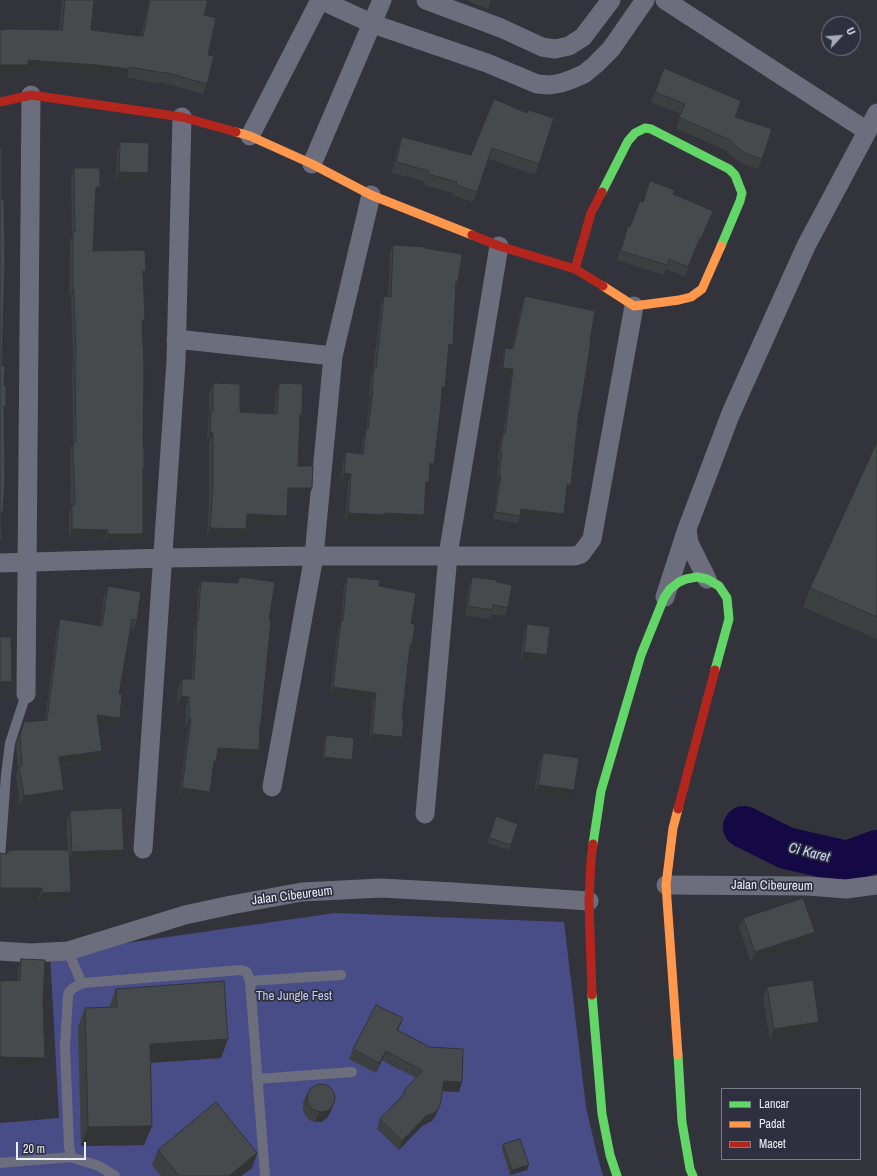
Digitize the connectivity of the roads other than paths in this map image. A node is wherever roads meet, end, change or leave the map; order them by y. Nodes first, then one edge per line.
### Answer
1 (320, 0) edge
2 (382, 0) edge
3 (426, 0) edge
4 (611, 0) edge
5 (645, 0) edge
6 (664, 0) edge
7 (373, 24) junction
8 (31, 95) junction
9 (0, 102) edge
10 (877, 114) edge
11 (182, 117) junction
12 (867, 131) junction
13 (250, 136) junction
14 (312, 164) junction
15 (370, 195) junction
16 (499, 246) junction
17 (575, 269) junction
18 (634, 306) junction
19 (176, 339) junction
20 (333, 356) junction
21 (687, 529) junction
22 (448, 555) junction
23 (314, 556) junction
24 (163, 558) junction
25 (27, 562) junction
26 (0, 563) edge
27 (707, 579) junction
28 (664, 598) junction
29 (26, 694) joint
30 (272, 787) dead end
31 (424, 814) dead end
32 (143, 849) dead end
33 (0, 858) edge
34 (666, 885) junction
35 (877, 885) edge
36 (590, 902) junction
37 (0, 950) edge
38 (68, 951) junction
39 (341, 975) dead end
40 (250, 981) junction
41 (83, 983) junction
42 (352, 1072) dead end
43 (257, 1079) junction
44 (71, 1156) junction
45 (0, 1163) edge
46 (690, 1174) edge
47 (115, 1176) edge
48 (265, 1176) edge
49 (617, 1176) edge

1 - 7 street
1 - 13 street
2 - 7 street
3 - 4 street
5 - 7 street
6 - 12 street
7 - 14 street
8 - 9 street
8 - 11 street
8 - 25 street
10 - 12 street
11 - 13 street
11 - 19 street
12 - 21 street
13 - 14 street
14 - 15 street
15 - 16 street
15 - 20 street
16 - 17 street
16 - 22 street
17 - 18 street
17 - 18 street
18 - 22 street
19 - 20 street
19 - 24 street
20 - 23 street
21 - 27 street
21 - 28 street
22 - 23 street
22 - 31 street
23 - 24 street
23 - 30 street
24 - 25 street
24 - 32 street
25 - 26 street
25 - 29 street
27 - 28 street
27 - 34 street
28 - 36 street
29 - 33 lane
34 - 35 street, Jalan Cibeureum
34 - 46 street
36 - 38 street, Jalan Cibeureum
36 - 49 street
37 - 38 street, Jalan Cibeureum
38 - 41 lane
39 - 40 lane
40 - 41 lane
40 - 43 lane
41 - 44 lane
42 - 43 lane
43 - 48 lane
44 - 45 lane
44 - 47 lane

